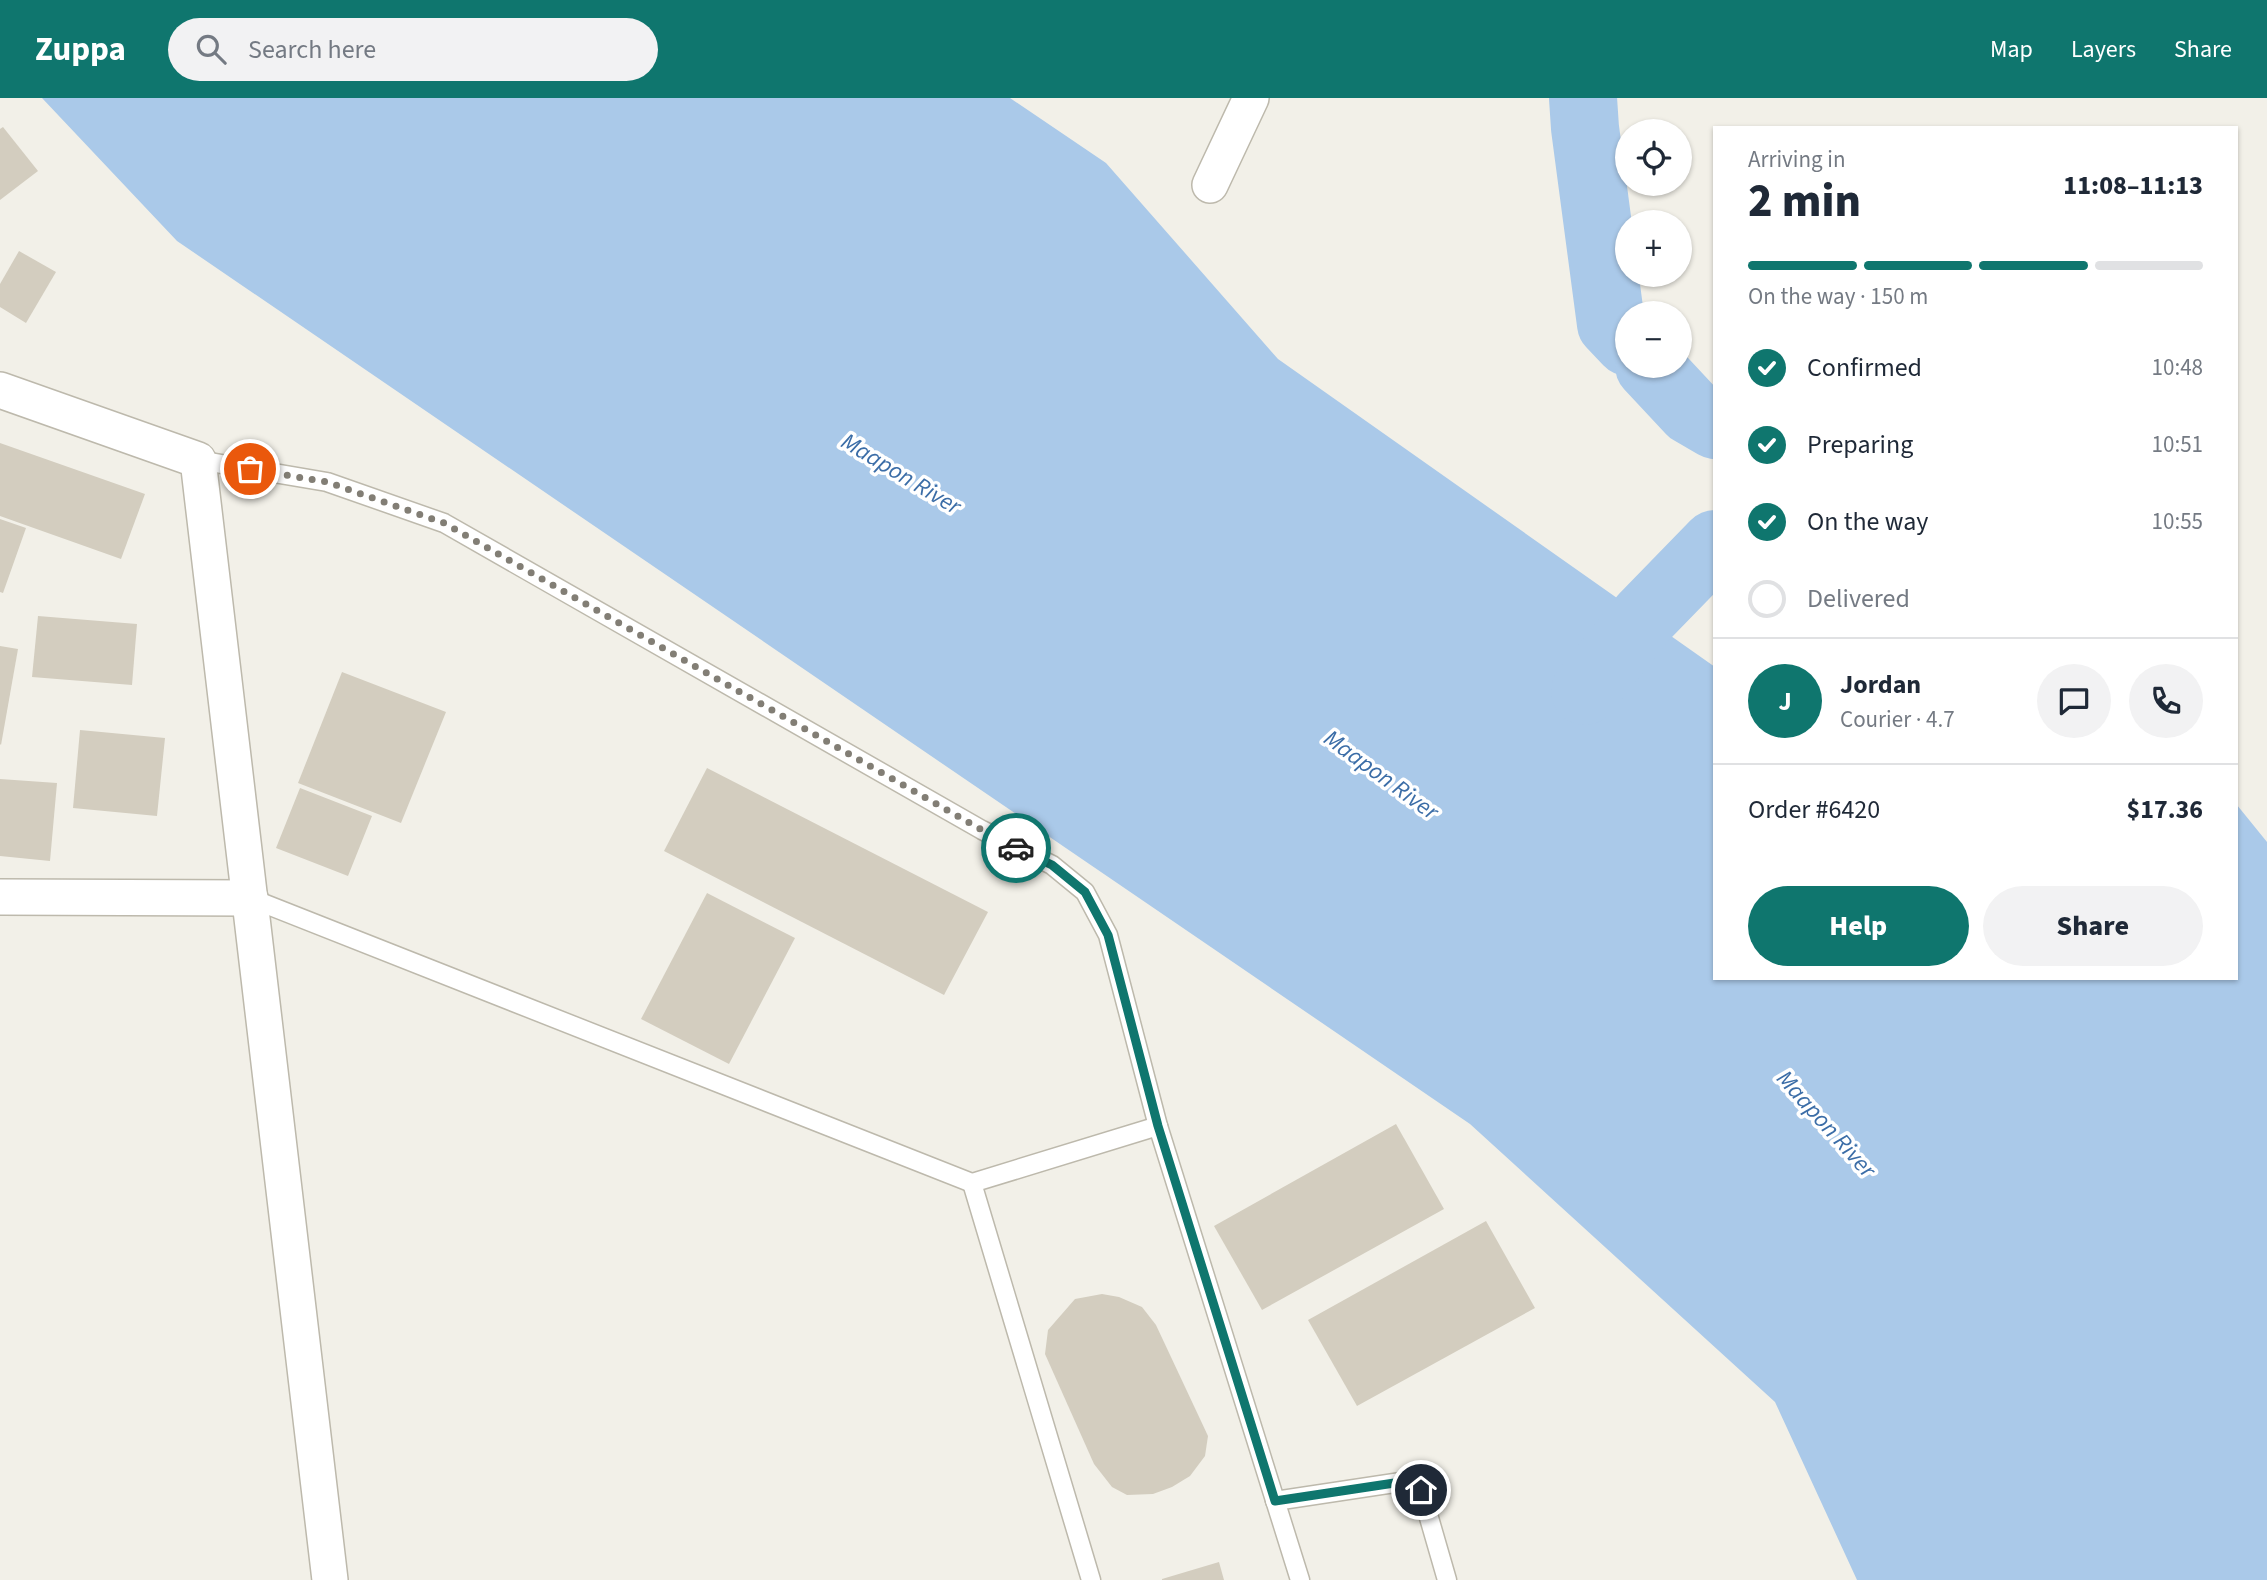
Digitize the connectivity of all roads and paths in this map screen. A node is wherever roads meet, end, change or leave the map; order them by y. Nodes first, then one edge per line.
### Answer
1 (1251, 98) edge
2 (1210, 186) dead end
3 (0, 390) edge
4 (198, 460) junction
5 (0, 897) edge
6 (250, 898) junction
7 (1158, 1126) junction
8 (972, 1183) junction
9 (1275, 1501) junction
10 (330, 1580) edge
11 (1091, 1580) edge
12 (1300, 1580) edge
13 (1447, 1580) edge

1 - 2 street
3 - 4 street
4 - 6 street
4 - 7 lane
5 - 6 street
6 - 8 lane
6 - 10 street
7 - 8 lane
7 - 9 lane
8 - 11 lane
9 - 12 lane
9 - 13 lane

